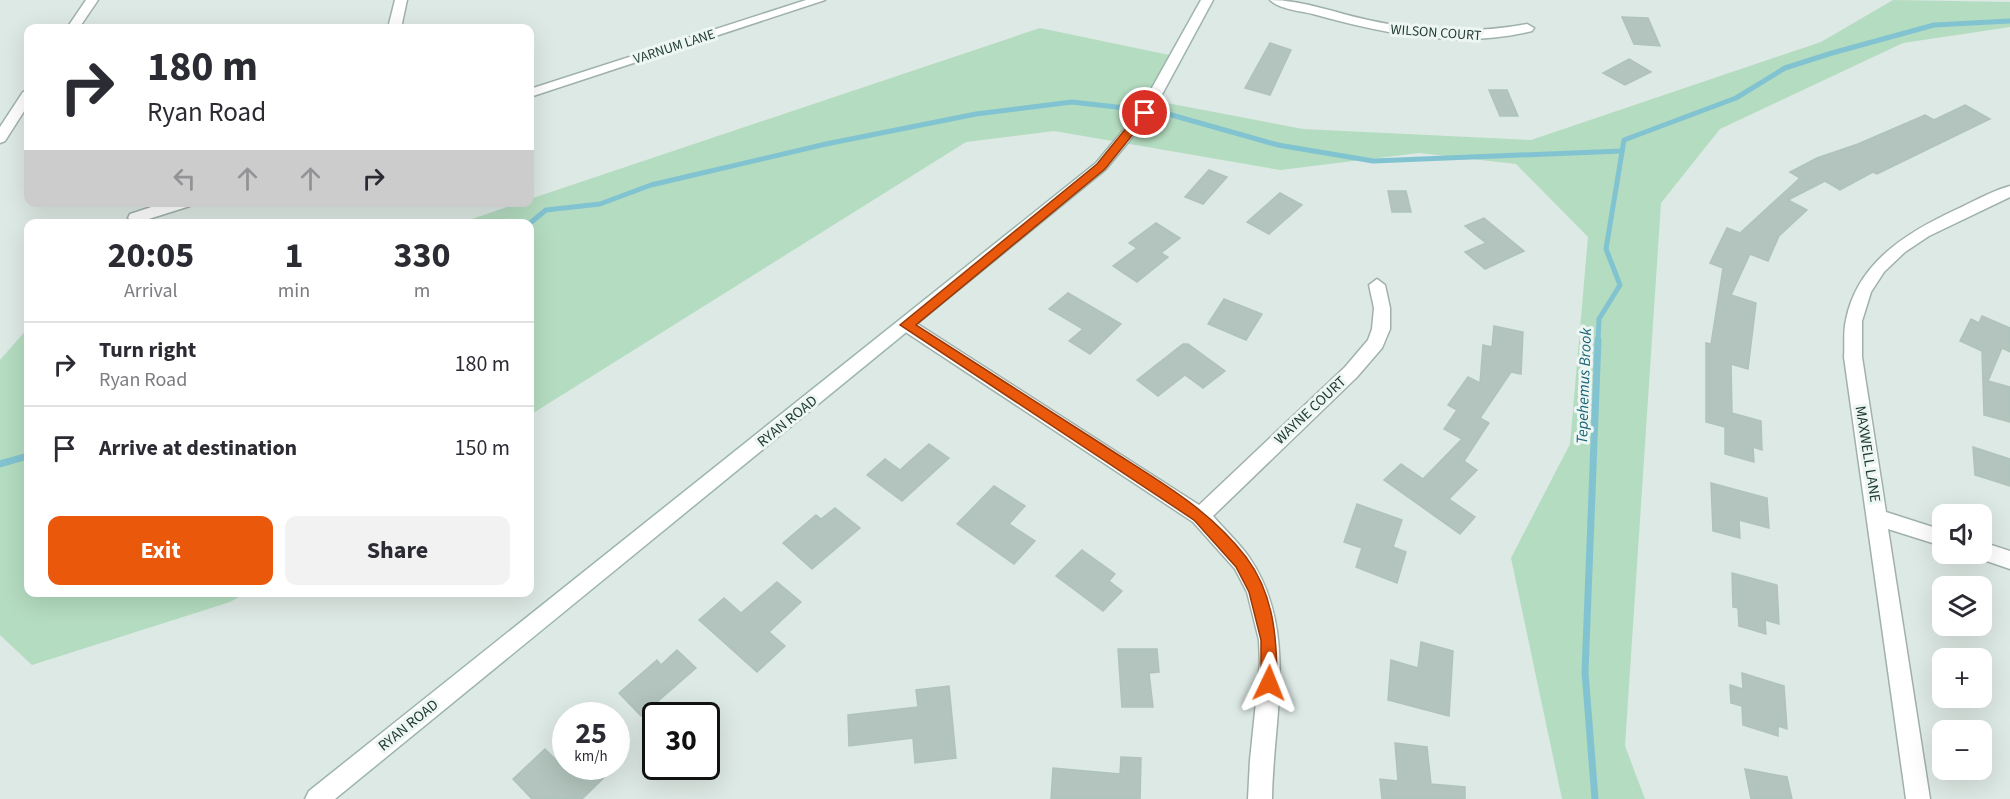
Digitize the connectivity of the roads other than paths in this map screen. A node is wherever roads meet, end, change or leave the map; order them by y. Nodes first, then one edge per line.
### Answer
1 (92, 0) edge
2 (401, 0) edge
3 (819, 0) edge
4 (1207, 0) edge
5 (1276, 0) edge
6 (76, 24) edge
7 (395, 24) edge
8 (1527, 28) dead end
9 (534, 92) edge
10 (24, 100) edge
11 (5, 122) edge
12 (0, 138) edge
13 (2006, 197) edge
14 (170, 207) edge
15 (136, 218) dead end
16 (1377, 285) dead end
17 (907, 325) junction
18 (1200, 516) junction
19 (1878, 518) junction
20 (1932, 535) edge
21 (1992, 554) edge
22 (2010, 560) edge
23 (317, 799) edge
24 (1260, 799) edge
25 (1918, 799) edge

1 - 6 street
2 - 7 street
3 - 9 street, VARNUM LANE
4 - 17 street, RYAN ROAD
5 - 8 street, WILSON COURT
10 - 11 street
11 - 12 street
13 - 19 street, MAXWELL LANE
14 - 15 street
16 - 18 street, WAYNE COURT
17 - 18 street
17 - 23 street, RYAN ROAD
18 - 24 street
19 - 20 street
19 - 25 street, MAXWELL LANE
21 - 22 street

